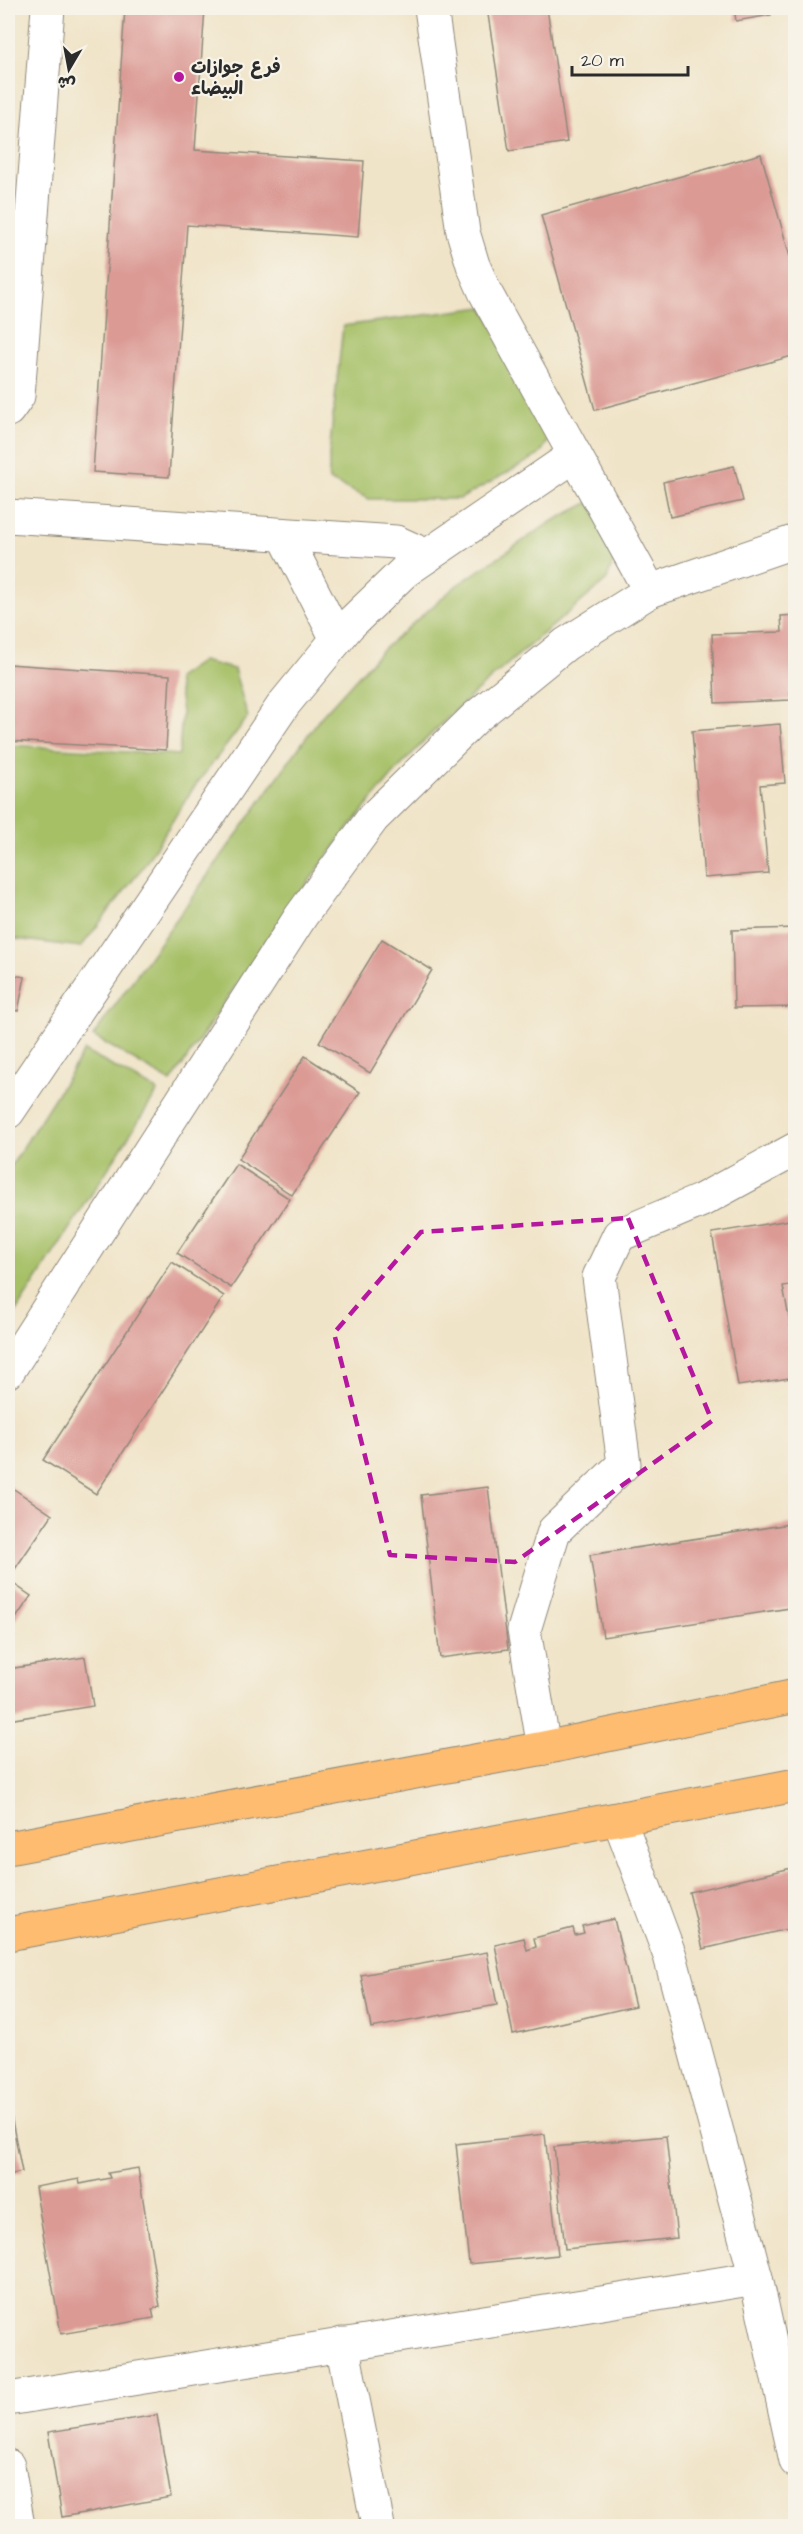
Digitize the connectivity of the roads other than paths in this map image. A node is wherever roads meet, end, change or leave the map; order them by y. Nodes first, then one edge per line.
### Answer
1 (48, 8) edge
2 (431, 8) edge
3 (8, 410) edge
4 (575, 455) junction
5 (8, 516) edge
6 (284, 535) junction
7 (795, 541) edge
8 (427, 556) junction
9 (650, 591) junction
10 (337, 639) junction
11 (8, 1112) edge
12 (795, 1149) edge
13 (8, 1371) edge
14 (795, 1696) edge
15 (544, 1748) junction
16 (795, 1785) edge
17 (619, 1819) junction
18 (8, 1848) edge
19 (8, 1934) edge
20 (756, 2278) junction
21 (342, 2344) junction
22 (8, 2399) edge
23 (795, 2461) edge
24 (8, 2466) edge
25 (18, 2526) edge
26 (378, 2526) edge

1 - 3 street
2 - 4 street
4 - 8 street
4 - 9 street
5 - 6 street
6 - 8 street
6 - 10 street
7 - 9 street
8 - 10 street
9 - 13 street
10 - 11 street
12 - 15 street
14 - 15 highway
15 - 18 highway
16 - 17 highway
17 - 19 highway
17 - 20 street
20 - 21 street
20 - 23 street
21 - 22 street
21 - 26 street
24 - 25 street

